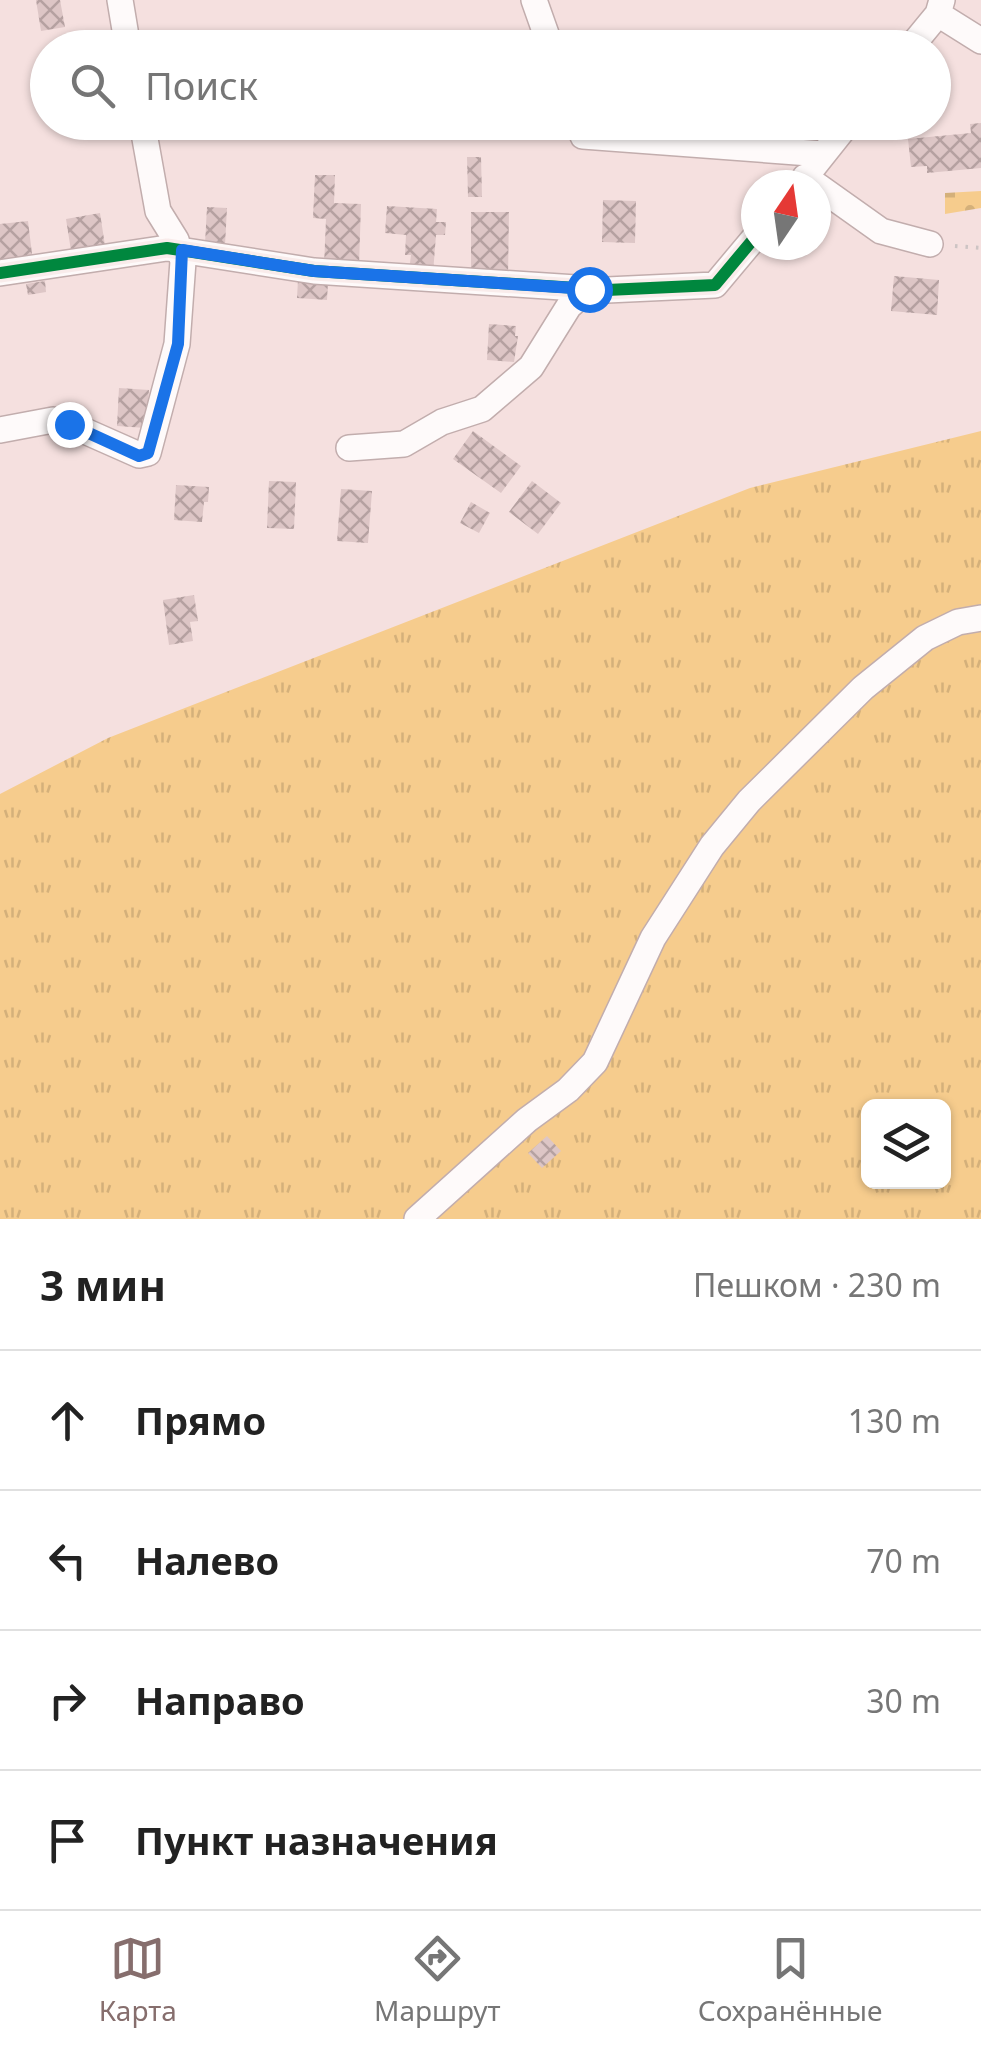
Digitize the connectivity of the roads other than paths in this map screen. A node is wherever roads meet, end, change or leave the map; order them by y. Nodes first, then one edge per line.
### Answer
1 (120, 0) edge
2 (534, 0) edge
3 (940, 7) edge
4 (125, 30) edge
5 (545, 30) edge
6 (923, 30) edge
7 (981, 42) edge
8 (145, 140) edge
9 (636, 140) edge
10 (835, 140) edge
11 (824, 154) junction
12 (810, 170) edge
13 (831, 200) edge
14 (930, 244) road end
15 (182, 250) junction
16 (741, 254) edge
17 (0, 273) edge
18 (589, 289) junction
19 (0, 430) edge
20 (349, 448) dead end
21 (981, 618) edge
22 (417, 1219) edge

1 - 4 street
2 - 5 street
3 - 6 street
3 - 7 street
8 - 15 street
9 - 11 street
10 - 11 street
11 - 12 street
13 - 14 street
15 - 17 street
15 - 18 street
15 - 19 street
16 - 18 street
18 - 20 street
21 - 22 street

